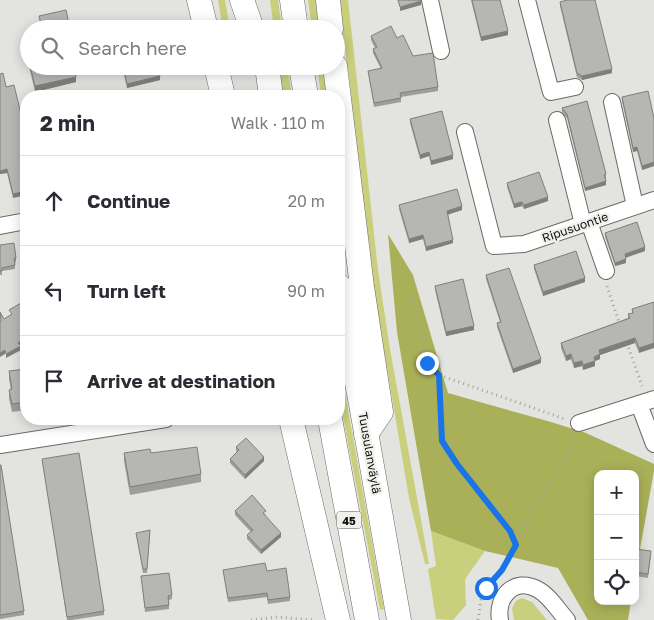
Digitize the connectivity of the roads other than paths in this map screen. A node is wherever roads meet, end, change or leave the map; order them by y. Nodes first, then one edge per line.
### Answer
1 (199, 0) edge
2 (210, 0) edge
3 (242, 0) edge
4 (258, 0) edge
5 (292, 0) edge
6 (328, 0) edge
7 (430, 0) edge
8 (527, 0) edge
9 (204, 20) edge
10 (213, 20) edge
11 (249, 20) edge
12 (261, 20) edge
13 (295, 20) edge
14 (330, 20) edge
15 (442, 51) dead end
16 (218, 75) edge
17 (224, 75) edge
18 (302, 75) edge
19 (336, 75) edge
20 (576, 86) dead end
21 (222, 90) edge
22 (226, 90) edge
23 (305, 90) edge
24 (338, 90) edge
25 (612, 102) dead end
26 (557, 120) dead end
27 (465, 132) dead end
28 (345, 148) edge
29 (654, 200) edge
30 (635, 206) junction
31 (20, 222) edge
32 (586, 223) junction
33 (0, 226) edge
34 (606, 271) road end
35 (345, 319) edge
36 (647, 401) edge
37 (579, 424) road end
38 (126, 425) edge
39 (292, 425) edge
40 (331, 425) edge
41 (366, 434) junction
42 (0, 444) edge
43 (654, 444) edge
44 (338, 620) edge
45 (366, 620) edge
46 (399, 620) edge
47 (500, 620) edge
48 (567, 620) edge

1 - 9 highway
2 - 10 highway
3 - 11 highway
4 - 12 highway
5 - 13 highway
6 - 14 highway
7 - 15 street
8 - 20 street
16 - 21 highway
17 - 22 highway
18 - 23 highway
19 - 24 highway
25 - 30 street
26 - 32 street
27 - 32 street, Ripusuontie
28 - 41 highway
29 - 30 street, Ripusuontie
30 - 32 street, Ripusuontie
31 - 33 street
32 - 34 street
35 - 41 highway, Tuusulanväylä / 45
36 - 37 street
36 - 43 street
38 - 42 street
39 - 44 highway
40 - 45 highway, 45
41 - 46 highway, Tuusulanväylä / 45
47 - 48 street

